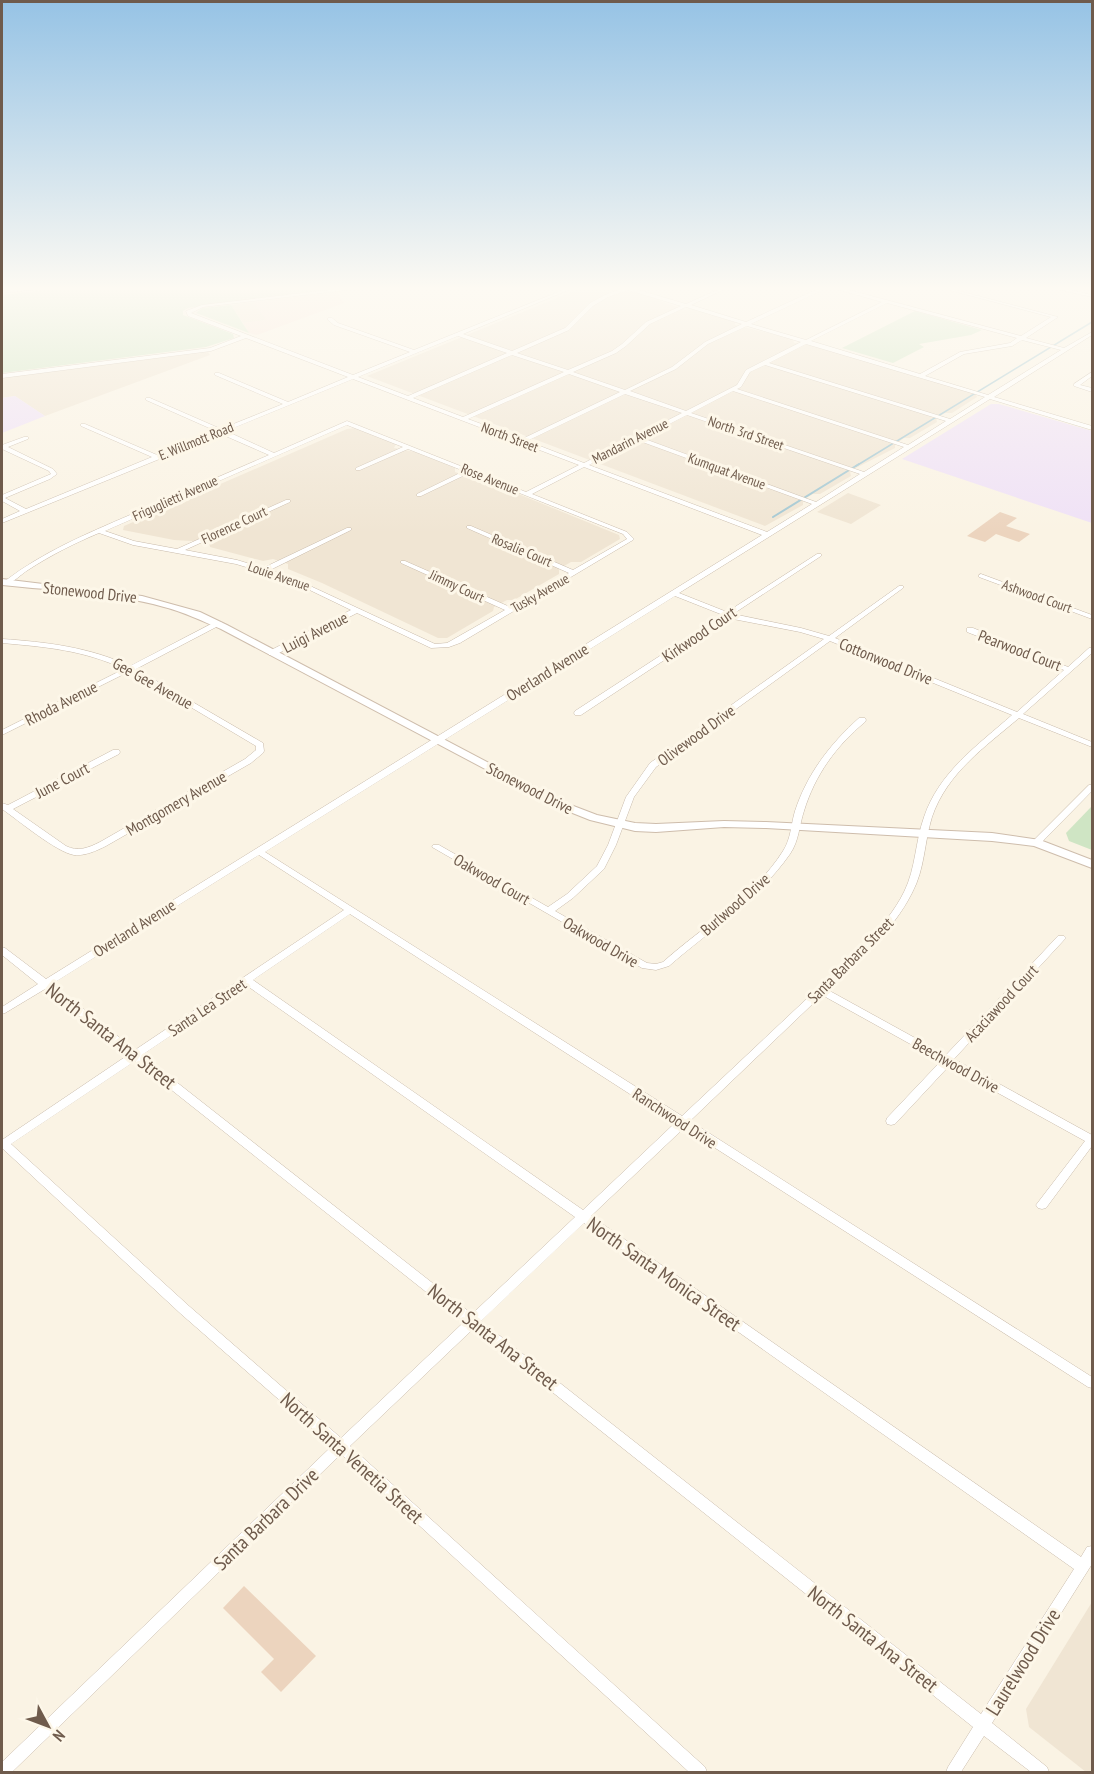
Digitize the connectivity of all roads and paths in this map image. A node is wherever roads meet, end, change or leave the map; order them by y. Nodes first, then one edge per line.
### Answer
1 (58, 369) edge
2 (332, 369) edge
3 (373, 369) edge
4 (475, 369) edge
5 (558, 369) edge
6 (575, 369) edge
7 (671, 369) edge
8 (753, 369) edge
9 (784, 369) edge
10 (901, 369) edge
11 (933, 369) edge
12 (1035, 369) edge
13 (567, 372) junction
14 (217, 374) dead end
15 (1092, 374) edge
16 (922, 375) junction
17 (2, 376) edge
18 (353, 377) junction
19 (732, 389) junction
20 (1092, 390) edge
21 (625, 392) junction
22 (991, 396) junction
23 (408, 398) junction
24 (148, 399) dead end
25 (288, 404) junction
26 (686, 412) junction
27 (463, 419) junction
28 (952, 421) junction
29 (347, 423) joint
30 (83, 425) dead end
31 (1092, 428) edge
32 (219, 432) junction
33 (26, 438) dead end
34 (637, 438) junction
35 (523, 441) junction
36 (2, 447) edge
37 (408, 447) junction
38 (910, 447) junction
39 (274, 455) junction
40 (156, 457) junction
41 (585, 465) junction
42 (358, 469) dead end
43 (470, 471) junction
44 (865, 474) junction
45 (527, 494) junction
46 (419, 495) dead end
47 (2, 498) edge
48 (288, 501) dead end
49 (817, 504) junction
50 (25, 511) junction
51 (2, 520) edge
52 (469, 527) dead end
53 (349, 529) dead end
54 (99, 531) junction
55 (768, 535) junction
56 (630, 539) joint
57 (180, 550) junction
58 (819, 555) dead end
59 (403, 562) dead end
60 (265, 570) junction
61 (575, 573) junction
62 (981, 576) dead end
63 (4, 582) edge
64 (902, 587) dead end
65 (674, 593) junction
66 (357, 610) junction
67 (510, 610) junction
68 (727, 615) junction
69 (1092, 617) edge
70 (218, 624) junction
71 (970, 630) dead end
72 (829, 638) junction
73 (2, 641) edge
74 (449, 645) joint
75 (1092, 650) edge
76 (272, 653) junction
77 (130, 668) junction
78 (1070, 670) junction
79 (578, 713) dead end
80 (1019, 714) junction
81 (862, 720) dead end
82 (2, 733) edge
83 (437, 740) junction
84 (260, 745) joint
85 (1092, 745) edge
86 (116, 752) dead end
87 (1092, 787) edge
88 (4, 807) edge
89 (620, 825) junction
90 (797, 827) junction
91 (925, 834) junction
92 (1036, 843) junction
93 (436, 847) dead end
94 (258, 851) junction
95 (1092, 864) edge
96 (350, 910) junction
97 (548, 911) junction
98 (1061, 938) dead end
99 (2, 950) edge
100 (656, 967) joint
101 (246, 980) junction
102 (44, 984) junction
103 (820, 990) junction
104 (2, 1011) edge
105 (135, 1056) junction
106 (948, 1060) junction
107 (681, 1121) junction
108 (891, 1121) dead end
109 (1092, 1140) edge
110 (4, 1144) joint
111 (1042, 1205) dead end
112 (582, 1216) junction
113 (472, 1320) junction
114 (1092, 1383) edge
115 (340, 1446) junction
116 (1092, 1552) edge
117 (1083, 1568) junction
118 (982, 1726) junction
119 (2, 1773) edge
120 (700, 1773) edge
121 (952, 1773) edge
122 (1042, 1773) edge

1 - 17 street
2 - 18 street, North Street
3 - 18 street, E. Willmott Road
4 - 23 street
5 - 13 street, North 3rd Street
6 - 13 street
7 - 21 street
8 - 19 street, Mandarin Avenue
9 - 28 street
10 - 16 street
11 - 16 street
12 - 22 street, Overland Avenue
13 - 21 street, North 3rd Street
13 - 27 street
14 - 25 street
15 - 20 street
16 - 22 street
18 - 23 street, North Street
18 - 25 street, E. Willmott Road
19 - 26 street, Mandarin Avenue
19 - 38 street
21 - 26 street, North 3rd Street
21 - 35 street
22 - 28 street, Overland Avenue
22 - 31 street
23 - 27 street, North Street
24 - 32 street
25 - 32 street, E. Willmott Road
26 - 34 street, Mandarin Avenue
26 - 44 street, North 3rd Street
27 - 35 street, North Street
28 - 38 street, Overland Avenue
29 - 37 street, Rose Avenue
29 - 39 street, Friguglietti Avenue
30 - 40 street
32 - 39 street
32 - 40 street, E. Willmott Road
33 - 36 street
34 - 41 street, Mandarin Avenue
34 - 49 street, Kumquat Avenue
35 - 41 street, North Street
36 - 47 street
37 - 42 street
37 - 43 street, Rose Avenue
38 - 44 street, Overland Avenue
39 - 54 street, Friguglietti Avenue
40 - 50 street, E. Willmott Road
41 - 45 street, Mandarin Avenue
41 - 55 street, North Street
43 - 45 street, Rose Avenue
43 - 46 street
44 - 49 street, Overland Avenue
45 - 56 street, Rose Avenue
47 - 50 street
48 - 57 street, Florence Court
49 - 55 street, Overland Avenue
50 - 51 street, E. Willmott Road
52 - 61 street, Rosalie Court
53 - 60 street
54 - 57 street, Louie Avenue
54 - 63 street, Friguglietti Avenue
55 - 65 street, Overland Avenue
56 - 61 street, Tusky Avenue
57 - 60 street, Louie Avenue
58 - 68 street, Kirkwood Court
59 - 67 street, Jimmy Court
60 - 66 street, Louie Avenue
61 - 67 street, Tusky Avenue
62 - 69 street, Ashwood Court
63 - 70 street, Stonewood Drive
64 - 72 street, Olivewood Drive
65 - 68 street, Cottonwood Drive
65 - 83 street, Overland Avenue
66 - 74 street, Louie Avenue
66 - 76 street, Luigi Avenue
67 - 74 street, Tusky Avenue
68 - 72 street, Cottonwood Drive
68 - 79 street, Kirkwood Court
70 - 76 street, Stonewood Drive
70 - 77 street, Rhoda Avenue
71 - 78 street, Pearwood Court
72 - 80 street, Cottonwood Drive
72 - 89 street, Olivewood Drive
73 - 77 street, Gee Gee Avenue
75 - 78 street, Santa Barbara Street
76 - 83 street, Stonewood Drive
77 - 82 street, Rhoda Avenue
77 - 84 street, Gee Gee Avenue
78 - 80 street, Santa Barbara Street
80 - 85 street, Cottonwood Drive
80 - 91 street, Santa Barbara Street
81 - 90 street, Burlwood Drive
83 - 89 street, Stonewood Drive
83 - 94 street, Overland Avenue
84 - 88 street, Montgomery Avenue
86 - 88 street, June Court
87 - 92 street
89 - 90 street, Stonewood Drive
89 - 97 street, Olivewood Drive
90 - 91 street, Stonewood Drive
90 - 100 street, Burlwood Drive
91 - 92 street, Stonewood Drive
91 - 103 street, Santa Barbara Street
92 - 95 street, Stonewood Drive
93 - 97 street, Oakwood Court
94 - 96 street, Ranchwood Drive
94 - 102 street, Overland Avenue
96 - 101 street, Santa Lea Street
96 - 107 street, Ranchwood Drive
97 - 100 street, Oakwood Drive
98 - 106 street, Acaciawood Court
99 - 102 street, North Santa Ana Street
101 - 105 street, Santa Lea Street
101 - 112 street, North Santa Monica Street
102 - 104 street, Overland Avenue
102 - 105 street, North Santa Ana Street
103 - 106 street, Beechwood Drive
103 - 107 street, Santa Barbara Street
105 - 110 street, Santa Lea Street
105 - 113 street, North Santa Ana Street
106 - 108 street, Acaciawood Court
106 - 109 street, Beechwood Drive
107 - 112 street, Santa Barbara Street
107 - 114 street, Ranchwood Drive
109 - 111 street
110 - 115 street, North Santa Venetia Street
112 - 113 street, Santa Barbara Drive
112 - 117 street, North Santa Monica Street
113 - 115 street, Santa Barbara Drive
113 - 118 street, North Santa Ana Street
115 - 119 street, Santa Barbara Drive
115 - 120 street, North Santa Venetia Street
116 - 117 street, Laurelwood Drive
117 - 118 street, Laurelwood Drive
118 - 121 street, Laurelwood Drive
118 - 122 street, North Santa Ana Street

